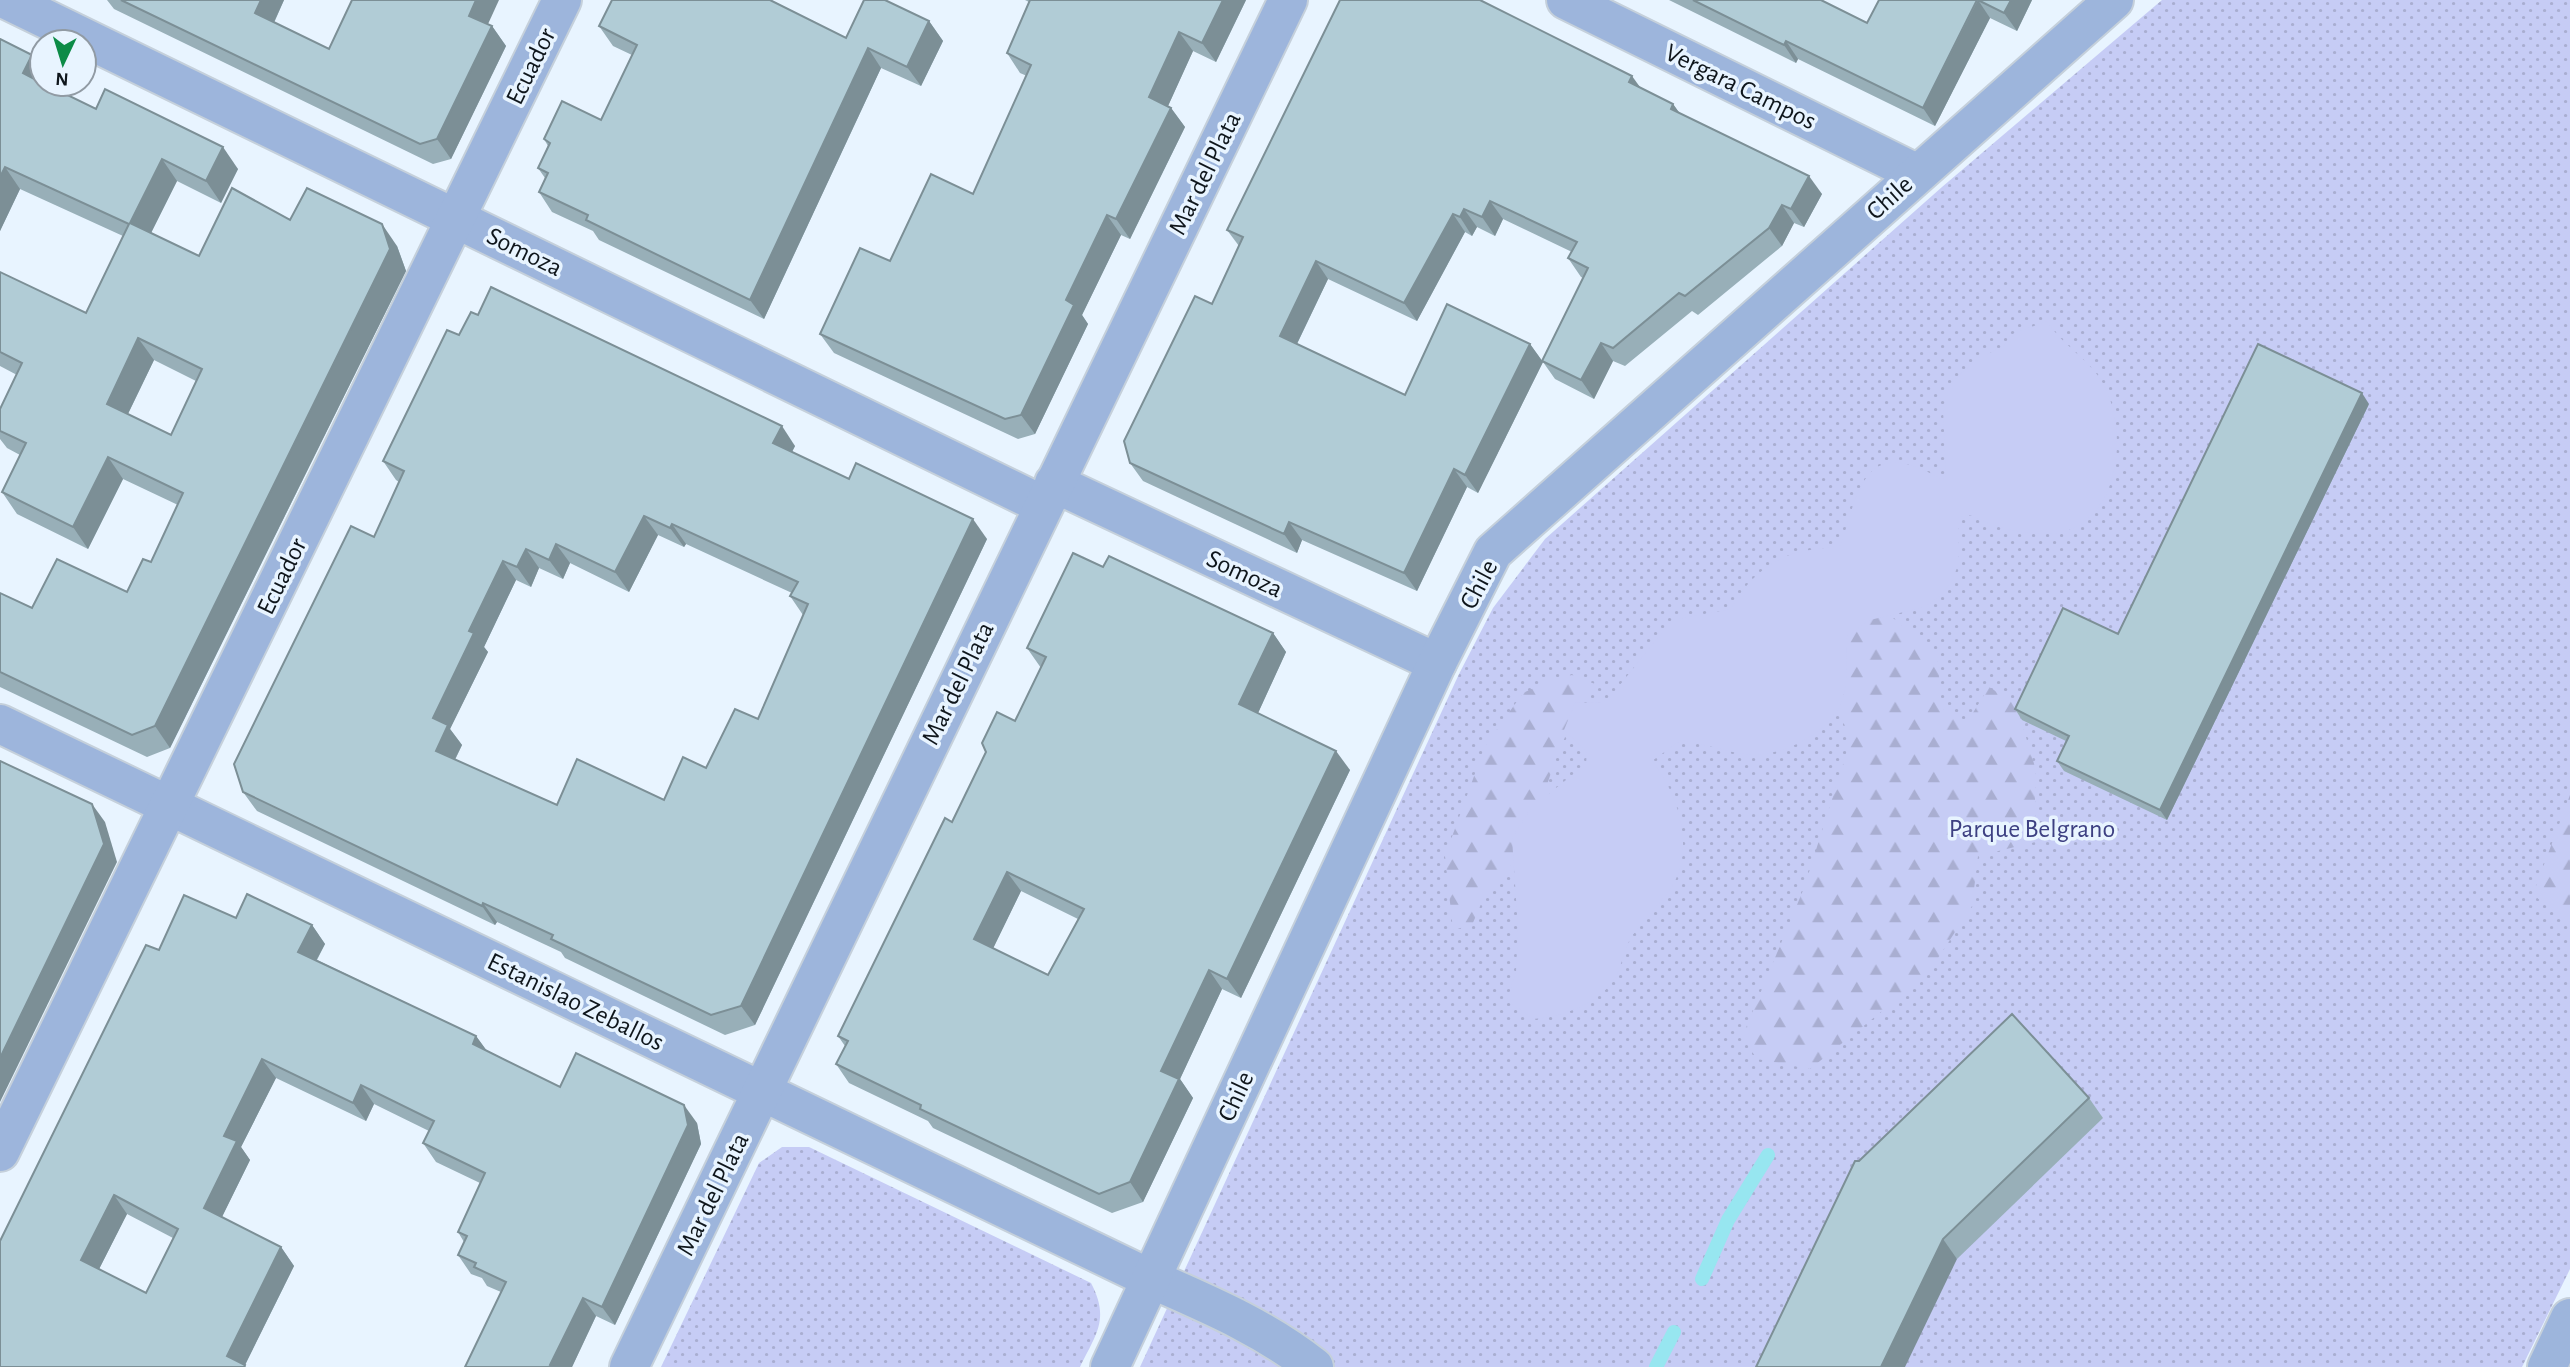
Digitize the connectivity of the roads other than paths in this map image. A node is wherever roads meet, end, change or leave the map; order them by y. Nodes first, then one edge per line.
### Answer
1 (7, 0) edge
2 (562, 0) edge
3 (1288, 0) edge
4 (1566, 0) edge
5 (2114, 0) edge
6 (1916, 173) junction
7 (456, 218) junction
8 (1049, 494) junction
9 (1437, 663) junction
10 (0, 724) edge
11 (168, 806) junction
12 (762, 1091) junction
13 (0, 1152) edge
14 (1152, 1279) junction
15 (2570, 1318) edge
16 (629, 1367) edge
17 (1110, 1367) edge
18 (1314, 1367) edge
19 (2547, 1367) edge

1 - 7 street, Somoza
2 - 7 street, Ecuador
3 - 8 street, Mar del Plata
4 - 6 street, Vergara Campos
5 - 6 street, Chile
6 - 9 street, Chile
7 - 8 street, Somoza
7 - 11 street, Ecuador
8 - 9 street, Somoza
8 - 12 street, Mar del Plata
9 - 14 street, Chile
10 - 11 street, Estanislao Zeballos
11 - 12 street, Estanislao Zeballos
11 - 13 street, Ecuador
12 - 14 street, Estanislao Zeballos
12 - 16 street, Mar del Plata
14 - 17 street, Chile
14 - 18 street, Estanislao Zeballos
15 - 19 street

